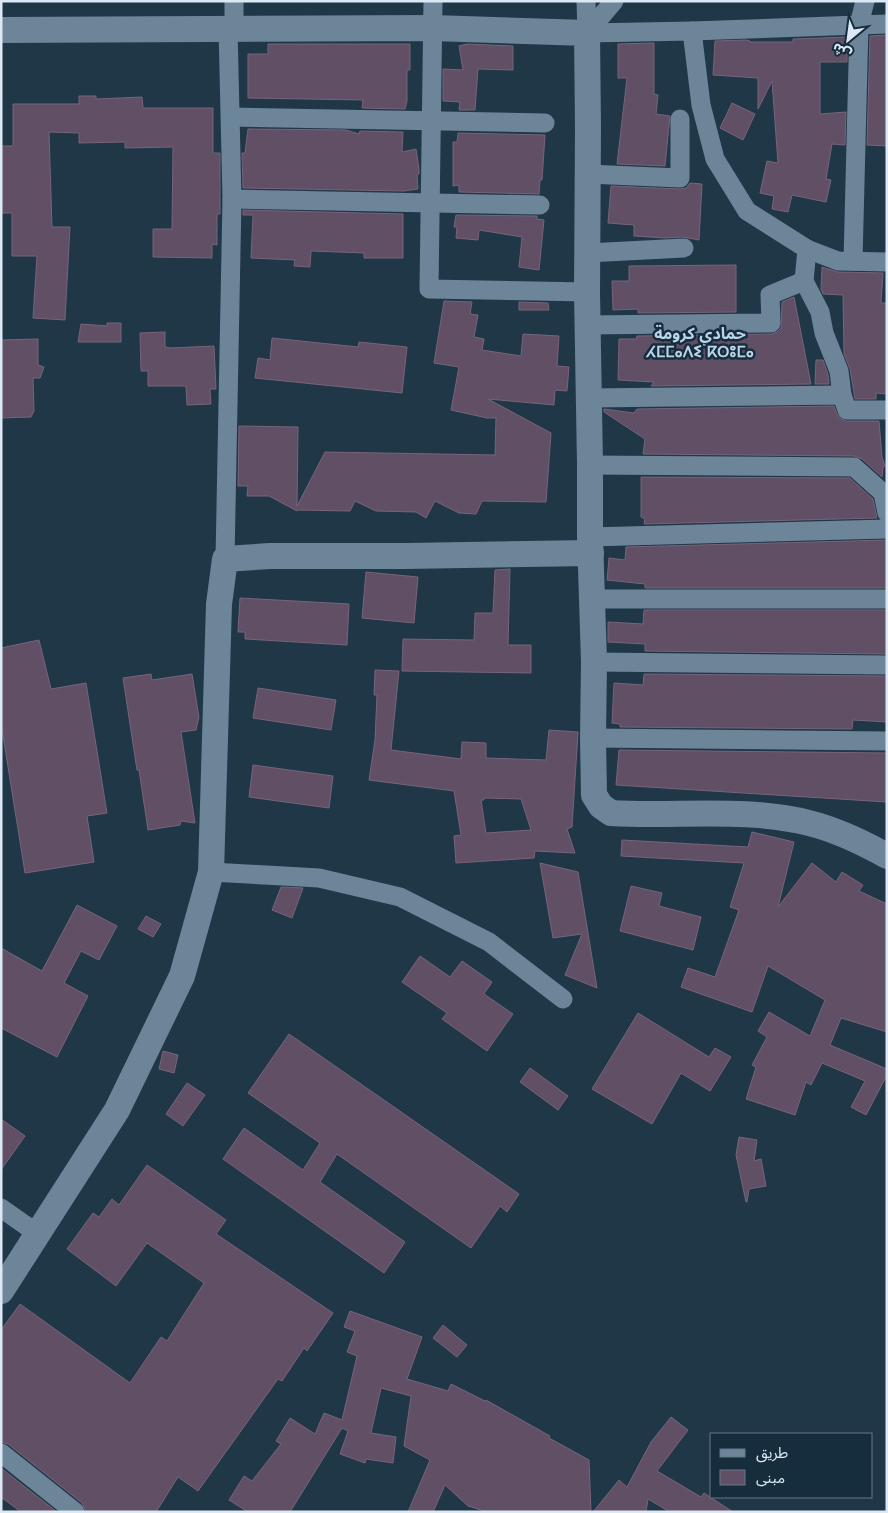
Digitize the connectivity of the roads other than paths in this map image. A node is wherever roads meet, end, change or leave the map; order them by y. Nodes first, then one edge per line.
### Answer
1 (234, 1) edge
2 (433, 1) edge
3 (586, 1) edge
4 (614, 1) edge
5 (865, 1) edge
6 (887, 24) edge
7 (859, 25) junction
8 (231, 28) junction
9 (433, 28) junction
10 (1, 30) edge
11 (692, 31) junction
12 (587, 34) junction
13 (231, 118) junction
14 (680, 119) dead end
15 (431, 121) junction
16 (545, 122) dead end
17 (587, 174) junction
18 (232, 199) junction
19 (430, 203) junction
20 (540, 205) dead end
21 (684, 248) dead end
22 (807, 249) junction
23 (587, 253) junction
24 (853, 261) junction
25 (887, 262) edge
26 (804, 281) junction
27 (587, 292) junction
28 (587, 325) junction
29 (842, 394) junction
30 (589, 398) junction
31 (887, 410) edge
32 (590, 465) junction
33 (887, 513) edge
34 (887, 529) edge
35 (590, 545) junction
36 (225, 559) junction
37 (592, 599) junction
38 (887, 599) edge
39 (594, 662) junction
40 (887, 665) edge
41 (593, 738) junction
42 (887, 741) edge
43 (887, 856) edge
44 (211, 872) junction
45 (563, 999) dead end
46 (1, 1208) edge
47 (38, 1234) junction
48 (1, 1291) edge
49 (1, 1453) edge
50 (75, 1512) edge

1 - 8 street
2 - 9 street
3 - 12 street
4 - 12 street
5 - 7 street
6 - 7 street
7 - 11 street
7 - 24 street
8 - 9 street
8 - 10 street
8 - 13 street
9 - 12 street
9 - 15 street
11 - 12 street
11 - 22 street
12 - 17 street
13 - 15 street
13 - 18 street
14 - 17 street
15 - 16 street
15 - 19 street
17 - 23 street
18 - 19 street
18 - 36 street
19 - 20 street
19 - 27 street
21 - 23 street
22 - 24 street
22 - 26 street
23 - 27 street
24 - 25 street
26 - 28 street
26 - 29 street
27 - 28 street
28 - 30 street
29 - 30 street
29 - 31 street
30 - 32 street
32 - 33 street
32 - 35 street
34 - 35 street
35 - 36 street
35 - 37 street
36 - 44 street
37 - 38 street
37 - 39 street
39 - 40 street
39 - 41 street
41 - 42 street
41 - 43 street
44 - 45 street
44 - 47 street
46 - 47 street
47 - 48 street
49 - 50 street

